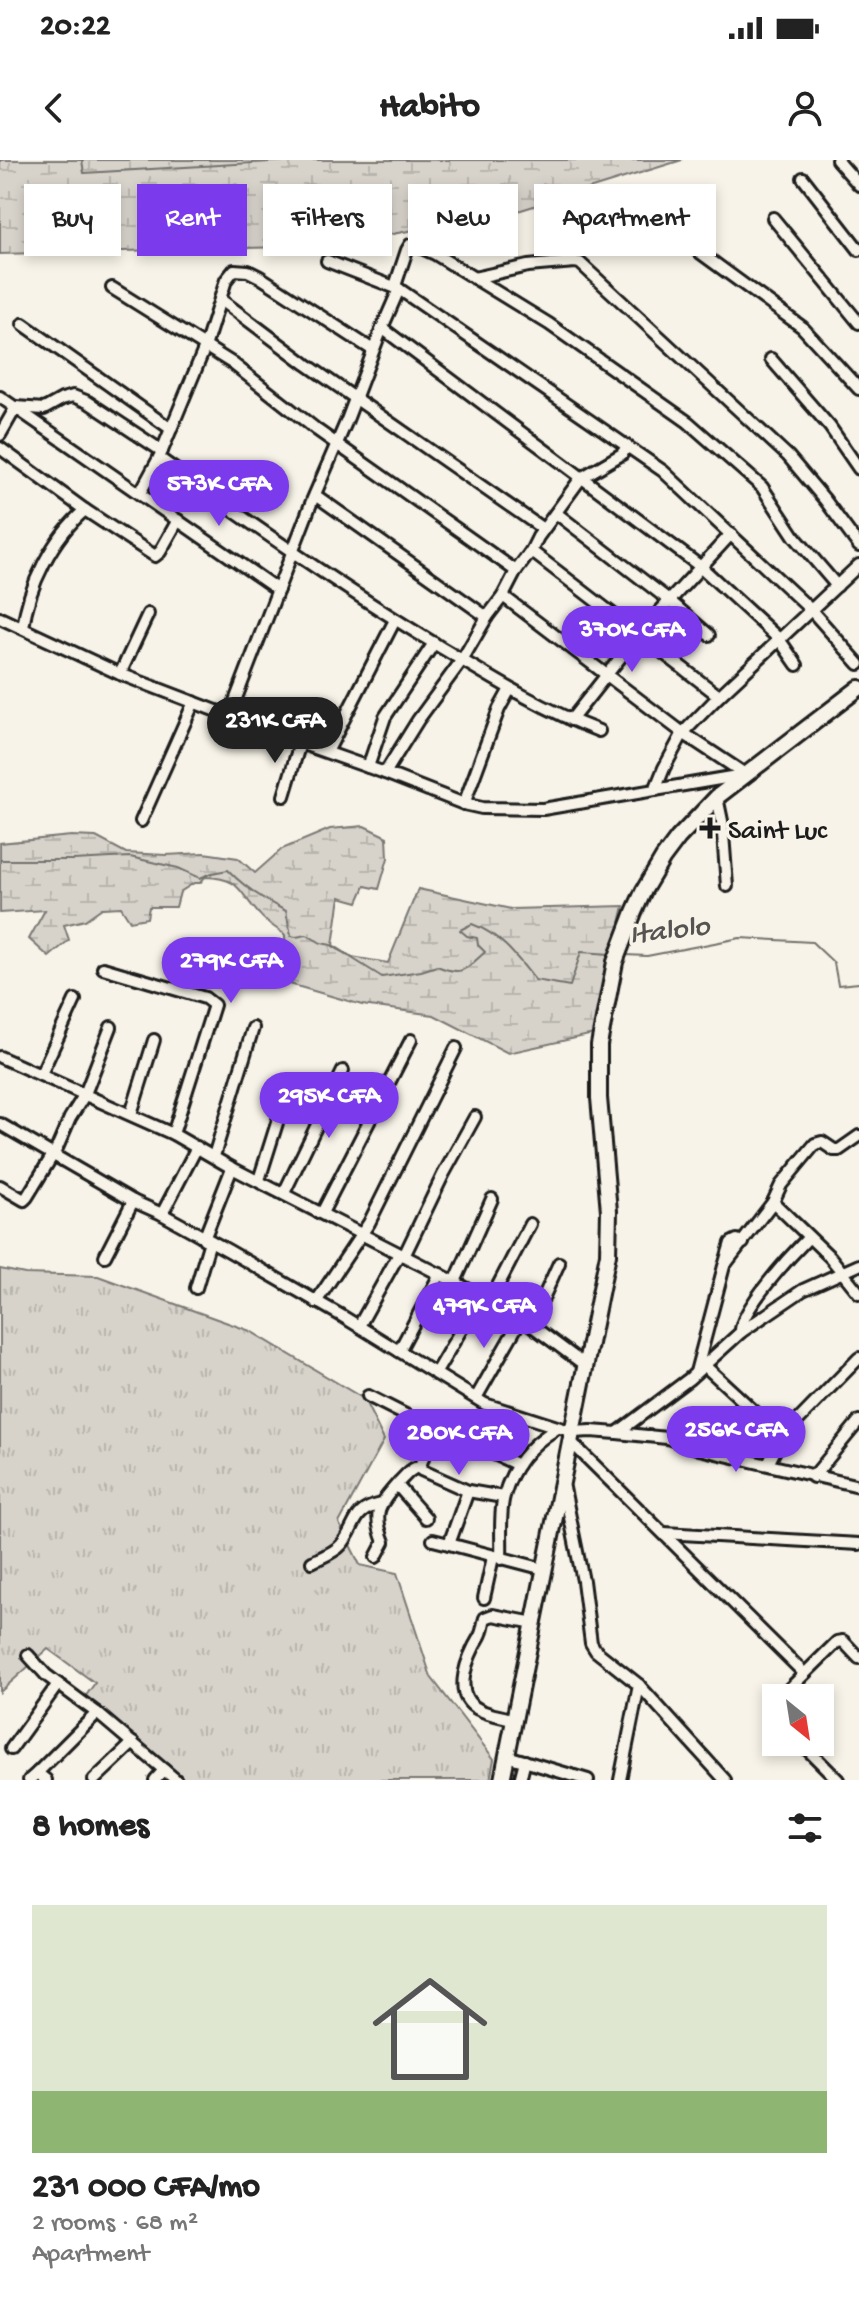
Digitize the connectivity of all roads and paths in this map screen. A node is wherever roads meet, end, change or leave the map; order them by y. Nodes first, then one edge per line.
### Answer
1 (837, 160) edge
2 (803, 178) dead end
3 (859, 185) edge
4 (773, 218) dead end
5 (859, 250) edge
6 (705, 256) edge
7 (327, 261) dead end
8 (474, 278) junction
9 (112, 288) dead end
10 (397, 288) junction
11 (220, 299) junction
12 (859, 323) edge
13 (23, 324) dead end
14 (382, 328) junction
15 (205, 347) junction
16 (373, 350) junction
17 (771, 359) dead end
18 (859, 389) edge
19 (355, 396) junction
20 (0, 397) edge
21 (16, 407) junction
22 (171, 429) junction
23 (0, 435) edge
24 (337, 444) junction
25 (0, 448) edge
26 (626, 448) junction
27 (160, 455) junction
28 (859, 469) edge
29 (581, 478) junction
30 (140, 493) junction
31 (315, 495) junction
32 (85, 510) junction
33 (556, 513) junction
34 (178, 520) junction
35 (543, 529) junction
36 (731, 534) junction
37 (859, 546) edge
38 (531, 551) junction
39 (292, 554) junction
40 (859, 565) edge
41 (701, 567) junction
42 (516, 571) junction
43 (837, 586) junction
44 (278, 590) junction
45 (503, 596) junction
46 (670, 601) junction
47 (811, 610) junction
48 (148, 614) dead end
49 (487, 617) junction
50 (0, 618) edge
51 (395, 620) junction
52 (23, 628) junction
53 (639, 634) junction
54 (709, 635) dead end
55 (779, 639) junction
56 (434, 643) junction
57 (462, 660) junction
58 (859, 664) edge
59 (797, 665) dead end
60 (120, 674) junction
61 (605, 676) junction
62 (859, 688) edge
63 (510, 689) junction
64 (719, 696) junction
65 (194, 702) junction
66 (231, 717) junction
67 (571, 720) junction
68 (599, 731) dead end
69 (683, 733) junction
70 (300, 743) junction
71 (327, 752) junction
72 (368, 767) junction
73 (385, 773) junction
74 (745, 774) junction
75 (655, 790) junction
76 (284, 796) dead end
77 (717, 797) junction
78 (464, 804) junction
79 (141, 821) dead end
80 (727, 886) dead end
81 (103, 968) dead end
82 (75, 1000) dead end
83 (111, 1027) dead end
84 (253, 1028) dead end
85 (154, 1040) dead end
86 (411, 1040) dead end
87 (456, 1048) dead end
88 (0, 1057) edge
89 (343, 1071) dead end
90 (41, 1074) junction
91 (85, 1094) junction
92 (283, 1104) dead end
93 (131, 1114) junction
94 (475, 1117) dead end
95 (2, 1128) edge
96 (173, 1134) junction
97 (859, 1136) edge
98 (197, 1147) junction
99 (54, 1154) junction
100 (214, 1156) junction
101 (232, 1168) junction
102 (259, 1180) junction
103 (0, 1186) edge
104 (284, 1193) junction
105 (492, 1199) dead end
106 (133, 1201) junction
107 (773, 1202) junction
108 (322, 1213) junction
109 (162, 1214) junction
110 (530, 1224) dead end
111 (362, 1234) junction
112 (808, 1238) junction
113 (207, 1240) junction
114 (401, 1255) junction
115 (105, 1256) dead end
116 (559, 1263) dead end
117 (859, 1265) edge
118 (842, 1273) junction
119 (440, 1274) junction
120 (455, 1282) junction
121 (196, 1288) dead end
122 (859, 1293) edge
123 (486, 1298) junction
124 (316, 1302) junction
125 (526, 1322) junction
126 (359, 1326) junction
127 (741, 1332) junction
128 (399, 1351) junction
129 (859, 1358) edge
130 (586, 1366) junction
131 (700, 1370) junction
132 (435, 1374) junction
133 (368, 1396) dead end
134 (476, 1398) junction
135 (859, 1421) edge
136 (556, 1429) junction
137 (439, 1432) junction
138 (617, 1433) junction
139 (572, 1437) junction
140 (782, 1437) junction
141 (768, 1464) junction
142 (518, 1465) junction
143 (420, 1466) junction
144 (813, 1477) junction
145 (563, 1482) junction
146 (397, 1485) junction
147 (859, 1486) edge
148 (468, 1491) junction
149 (503, 1497) junction
150 (381, 1504) junction
151 (426, 1518) dead end
152 (664, 1533) junction
153 (433, 1540) dead end
154 (449, 1544) junction
155 (859, 1544) edge
156 (376, 1557) dead end
157 (497, 1558) junction
158 (312, 1562) dead end
159 (544, 1569) junction
160 (484, 1598) dead end
161 (534, 1623) junction
162 (28, 1655) dead end
163 (859, 1658) edge
164 (804, 1673) junction
165 (58, 1684) junction
166 (793, 1684) edge
167 (639, 1685) junction
168 (97, 1713) junction
169 (514, 1720) junction
170 (133, 1743) junction
171 (11, 1749) dead end
172 (507, 1756) junction
173 (814, 1756) edge
174 (525, 1761) junction
175 (164, 1770) junction
176 (37, 1778) edge
177 (94, 1780) edge
178 (155, 1780) edge
179 (176, 1780) edge
180 (502, 1780) edge
181 (520, 1780) edge
182 (588, 1780) edge
183 (620, 1780) edge
184 (725, 1780) edge
185 (838, 1780) edge

1 - 3 street
2 - 5 street
4 - 12 street
6 - 18 street
7 - 10 street
8 - 10 street
8 - 37 street
8 - 43 street
9 - 15 street
10 - 14 street
10 - 26 street
11 - 15 street
11 - 16 street
11 - 19 street
13 - 22 street
14 - 16 street
14 - 29 street
15 - 22 street
15 - 24 street
16 - 19 street
17 - 28 street
19 - 24 street
19 - 35 street
20 - 21 street
21 - 23 street
21 - 27 street
21 - 30 street
22 - 27 street
24 - 31 street
24 - 42 street
25 - 32 street
26 - 29 street
26 - 36 street
27 - 30 street
27 - 39 street
29 - 33 street
29 - 41 street
30 - 34 street
31 - 39 street
31 - 49 street
32 - 34 street
32 - 52 street
33 - 35 street
33 - 46 street
34 - 44 street
35 - 38 street
36 - 41 street
36 - 47 street
38 - 42 street
38 - 53 street
39 - 44 street
39 - 51 street
40 - 43 street
41 - 46 street
41 - 55 street
42 - 45 street
43 - 47 street
44 - 66 street
45 - 49 street
45 - 61 street
46 - 53 street
46 - 54 street
47 - 55 street
47 - 58 street
48 - 60 street
49 - 57 street
50 - 52 street
51 - 56 street
51 - 71 street
52 - 60 street
53 - 61 street
53 - 64 street
55 - 59 street
55 - 64 street
56 - 57 street
56 - 72 street
57 - 63 street
57 - 73 street
60 - 65 street
61 - 67 street
61 - 69 street
62 - 74 highway
63 - 67 street
63 - 78 street
64 - 69 street
65 - 66 street
65 - 79 street
66 - 70 street
67 - 68 street
69 - 74 street
69 - 75 street
70 - 71 street
70 - 76 street
71 - 72 street
72 - 73 street
73 - 78 street
74 - 75 street
74 - 77 highway
75 - 78 street
77 - 80 street
77 - 130 highway
81 - 96 street
82 - 90 street
83 - 91 street
84 - 100 street
85 - 93 street
86 - 108 street
87 - 111 street
88 - 90 street
89 - 104 street
90 - 91 street
91 - 93 street
91 - 99 street
92 - 102 street
93 - 96 street
94 - 114 street
95 - 99 street
96 - 98 street
97 - 107 street
98 - 100 street
98 - 109 street
99 - 103 street
99 - 106 street
100 - 101 street
101 - 102 street
101 - 113 street
102 - 104 street
104 - 108 street
105 - 120 street
106 - 109 street
106 - 115 street
107 - 112 street
107 - 131 street
108 - 111 street
109 - 113 street
110 - 123 street
111 - 114 street
111 - 124 street
112 - 118 street
112 - 127 street
113 - 121 street
113 - 124 street
114 - 119 street
114 - 126 street
116 - 125 street
117 - 118 street
118 - 122 street
118 - 127 street
119 - 120 street
119 - 128 street
120 - 123 street
123 - 125 street
123 - 132 street
124 - 126 street
125 - 130 street
125 - 134 street
126 - 128 street
127 - 131 street
128 - 132 street
129 - 140 street
130 - 139 highway
131 - 138 street
131 - 140 street
132 - 134 street
133 - 137 street
134 - 136 street
135 - 144 street
136 - 139 street
136 - 142 street
137 - 142 street
137 - 143 street
138 - 139 street
138 - 141 street
139 - 145 highway
139 - 152 street
140 - 141 street
141 - 144 street
142 - 149 street
143 - 146 street
143 - 148 street
144 - 147 street
145 - 159 highway
145 - 167 street
146 - 150 street
146 - 151 street
148 - 149 street
148 - 154 street
149 - 157 street
150 - 156 street
150 - 158 street
152 - 155 street
152 - 164 street
153 - 154 street
154 - 157 street
157 - 159 street
157 - 160 street
159 - 161 highway
161 - 169 highway
161 - 169 street
162 - 165 street
163 - 164 street
164 - 166 street
165 - 168 street
165 - 171 street
167 - 183 street
167 - 184 street
168 - 170 street
168 - 176 street
169 - 172 highway
170 - 175 street
170 - 177 street
172 - 174 street
172 - 180 highway
173 - 185 street
174 - 181 street
174 - 182 street
175 - 178 street
175 - 179 street

